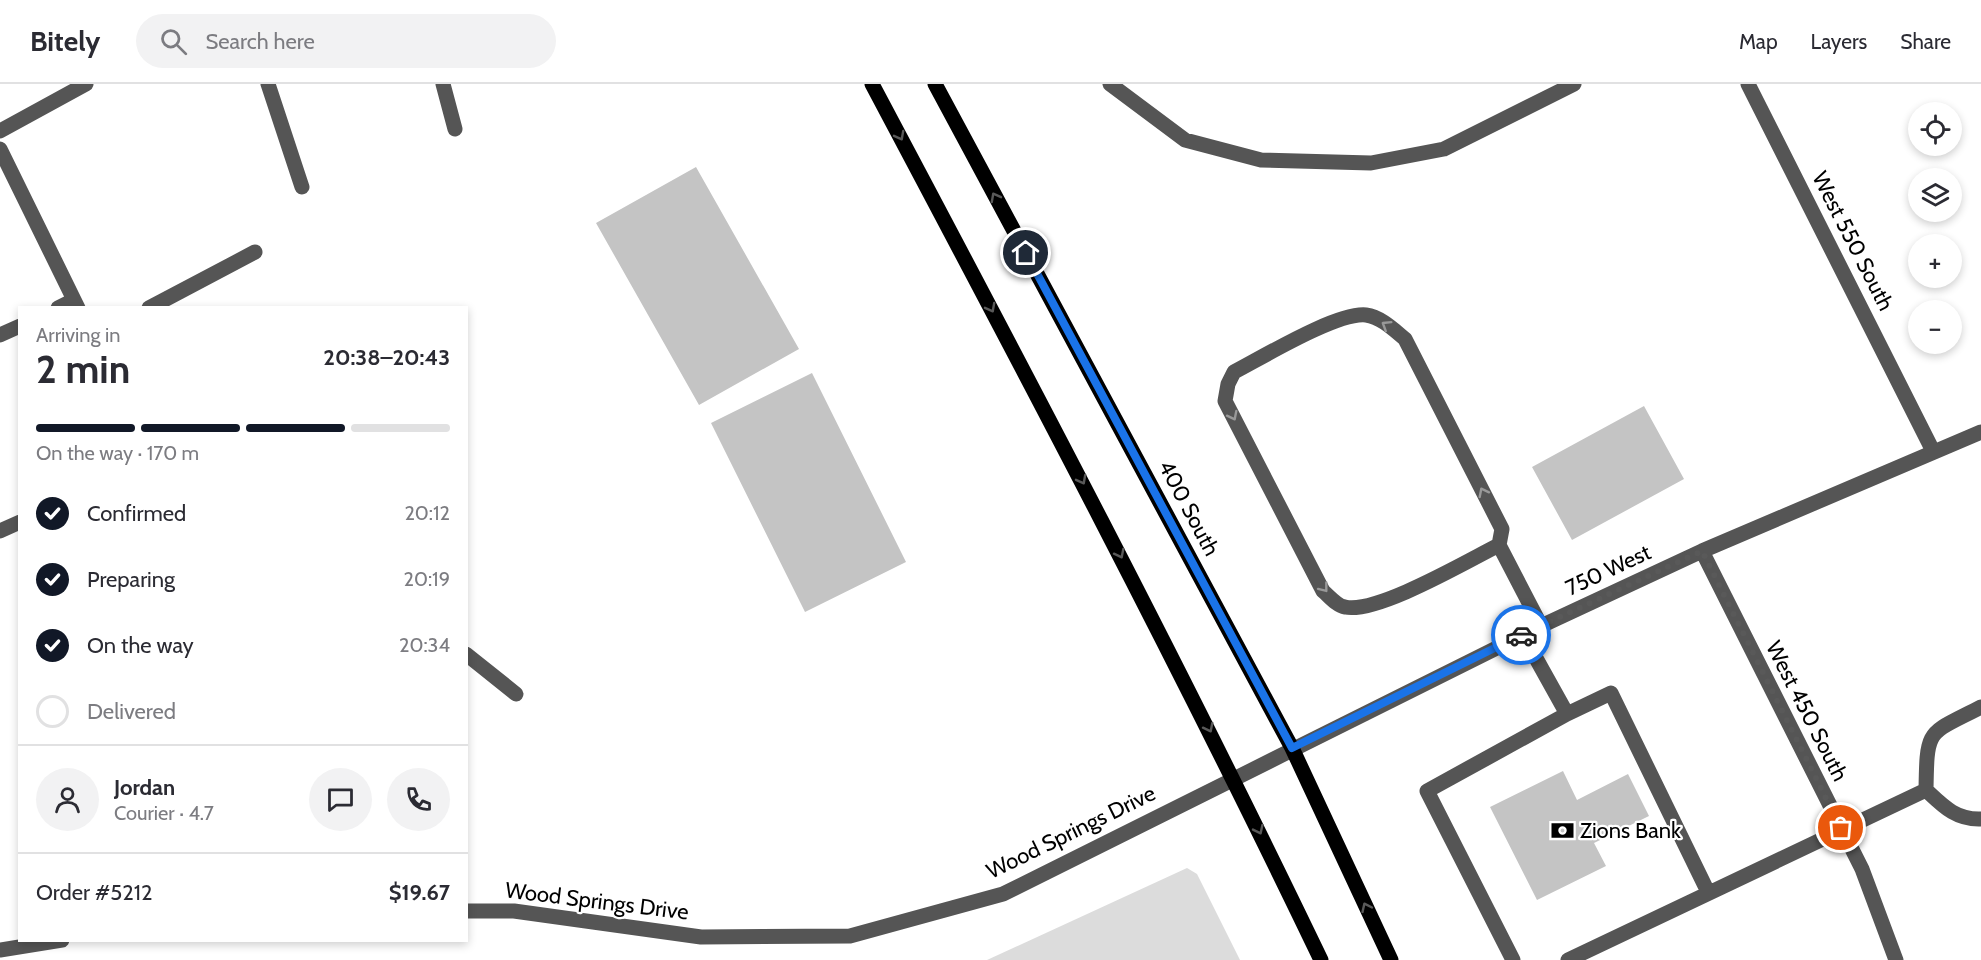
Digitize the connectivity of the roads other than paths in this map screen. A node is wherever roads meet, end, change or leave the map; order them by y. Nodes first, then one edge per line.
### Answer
1 (87, 84) edge
2 (268, 84) edge
3 (443, 84) edge
4 (872, 84) edge
5 (935, 84) edge
6 (1110, 84) edge
7 (1574, 84) edge
8 (1748, 84) edge
9 (455, 129) dead end
10 (0, 131) edge
11 (0, 149) edge
12 (302, 187) dead end
13 (255, 252) dead end
14 (76, 304) edge
15 (153, 306) edge
16 (18, 327) edge
17 (0, 335) edge
18 (1981, 432) edge
19 (1933, 451) junction
20 (18, 523) edge
21 (0, 531) edge
22 (1499, 545) junction
23 (1702, 551) junction
24 (1541, 626) junction
25 (1522, 634) junction
26 (468, 656) edge
27 (516, 694) dead end
28 (1981, 707) edge
29 (1567, 714) junction
30 (1292, 748) junction
31 (1261, 764) joint
32 (1233, 777) junction
33 (1926, 789) junction
34 (1981, 819) edge
35 (1841, 828) junction
36 (1708, 892) junction
37 (468, 911) edge
38 (50, 942) edge
39 (0, 950) edge
40 (1321, 960) edge
41 (1391, 960) edge
42 (1512, 960) edge
43 (1568, 960) edge
44 (1896, 960) edge

1 - 10 street
2 - 12 street
3 - 9 street
4 -> 32 main road
30 -> 5 main road, 400 South
6 - 7 street
8 - 19 street, West 550 South
11 - 14 street
13 - 15 street
16 - 17 street
18 - 19 street, 750 West
19 - 23 street, 750 West
20 - 21 street
22 -> 22 street
22 - 24 street
23 - 24 street, 750 West
23 - 35 street, West 450 South
24 - 25 street, 750 West
25 - 29 street
25 - 30 street, 750 West
26 - 27 street
28 - 33 street
29 - 36 street
29 - 42 street
30 - 31 street, 750 West
41 -> 30 main road, 400 South
31 - 32 street, Wood Springs Drive
32 - 37 street, Wood Springs Drive
32 -> 40 main road
33 - 34 street
33 - 35 street
35 - 36 street
35 - 44 street, West 450 South
36 - 43 street
38 - 39 street

